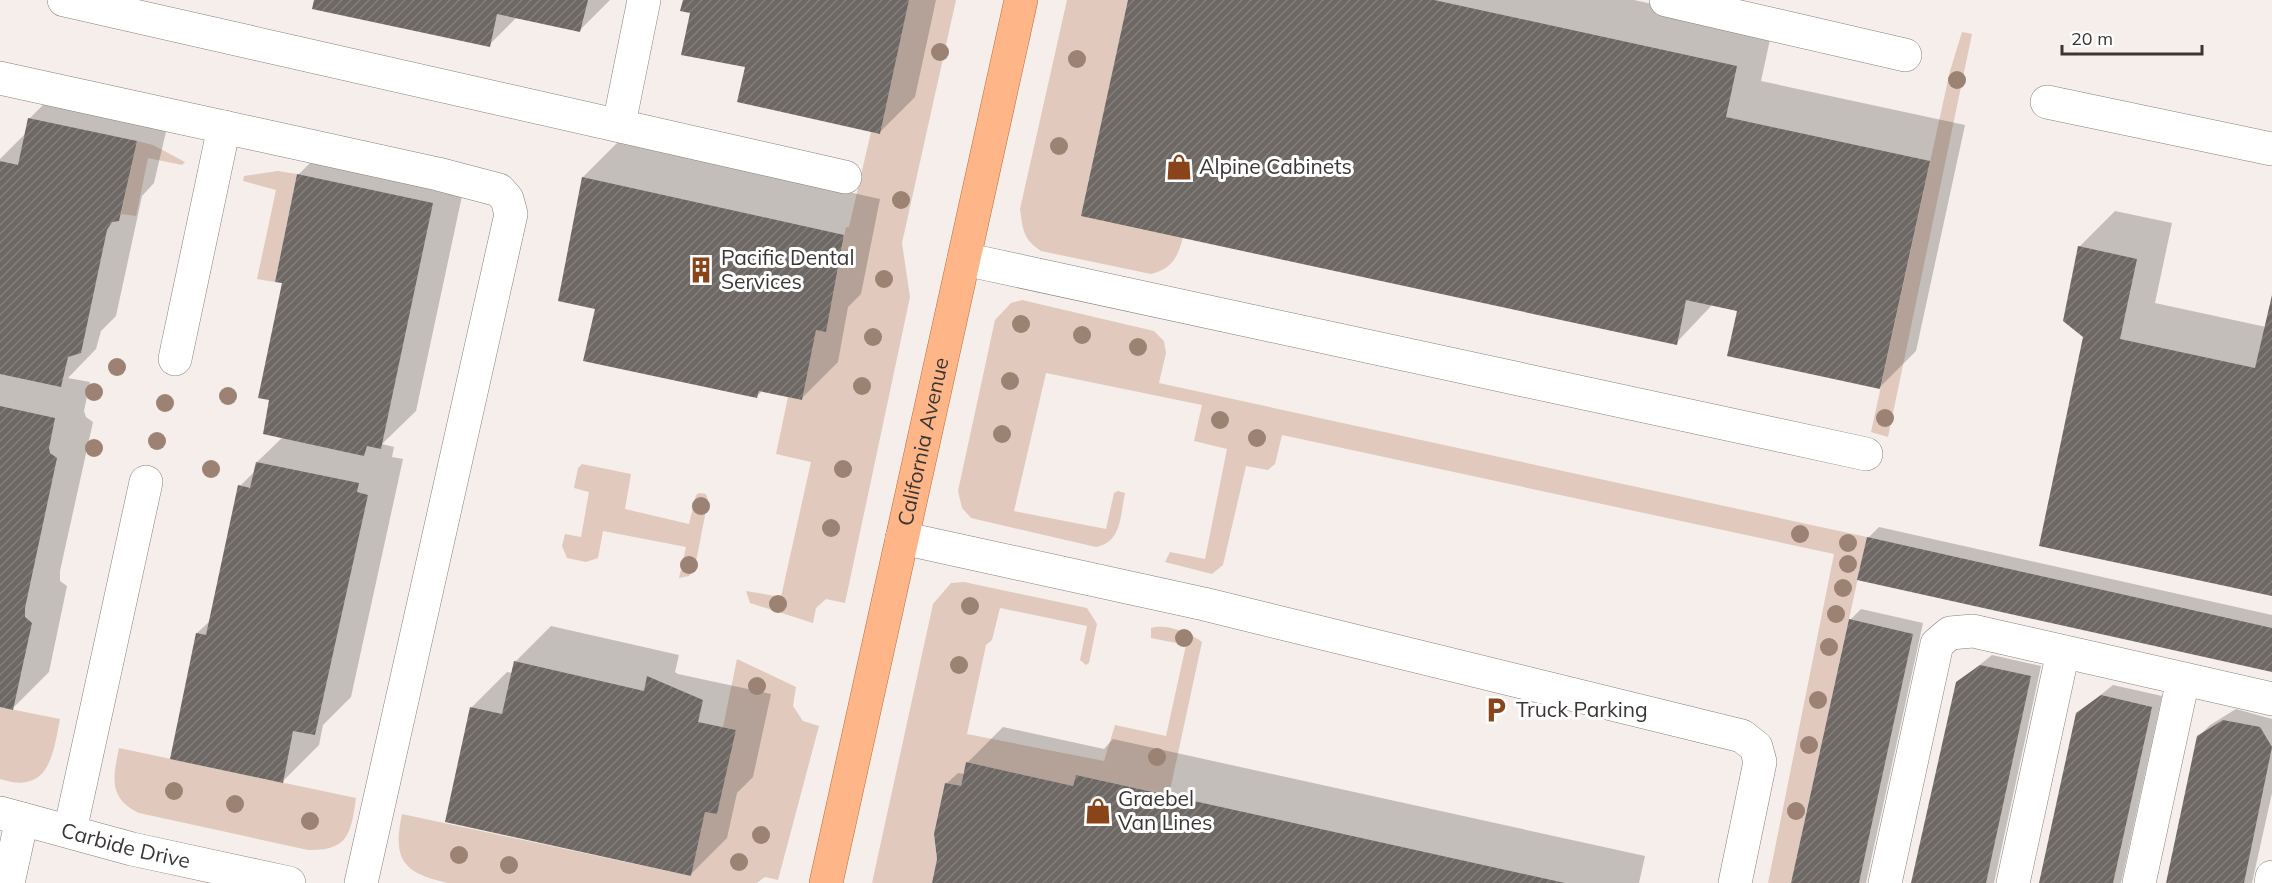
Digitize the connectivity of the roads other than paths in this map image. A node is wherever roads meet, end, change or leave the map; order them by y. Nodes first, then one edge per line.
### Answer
1 (64, 0) edge
2 (644, 0) edge
3 (1021, 0) edge
4 (1666, 0) edge
5 (1905, 55) dead end
6 (0, 78) edge
7 (2047, 102) dead end
8 (619, 124) junction
9 (224, 127) junction
10 (2272, 149) edge
11 (845, 177) dead end
12 (964, 259) junction
13 (174, 359) dead end
14 (1866, 454) dead end
15 (146, 482) dead end
16 (902, 538) junction
17 (2063, 652) junction
18 (2183, 680) junction
19 (2272, 699) edge
20 (11, 816) edge
21 (70, 831) junction
22 (2272, 877) edge
23 (8, 883) edge
24 (289, 883) edge
25 (362, 883) edge
26 (826, 883) edge
27 (1735, 883) edge
28 (1885, 883) edge
29 (2013, 883) edge
30 (2139, 883) edge
31 (2271, 883) edge

1 - 8 street
2 - 8 street
3 - 12 main road, California Avenue
4 - 5 street
6 - 9 street
7 - 10 street
8 - 11 street
9 - 13 street
9 - 25 street
12 - 14 street
12 - 16 main road, California Avenue
15 - 21 street
16 - 26 main road, California Avenue
16 - 27 street
17 - 18 street
17 - 28 street
17 - 29 street
18 - 19 street
18 - 30 street
20 - 21 street, Carbide Drive
20 - 23 street
21 - 24 street, Carbide Drive
22 - 31 street

